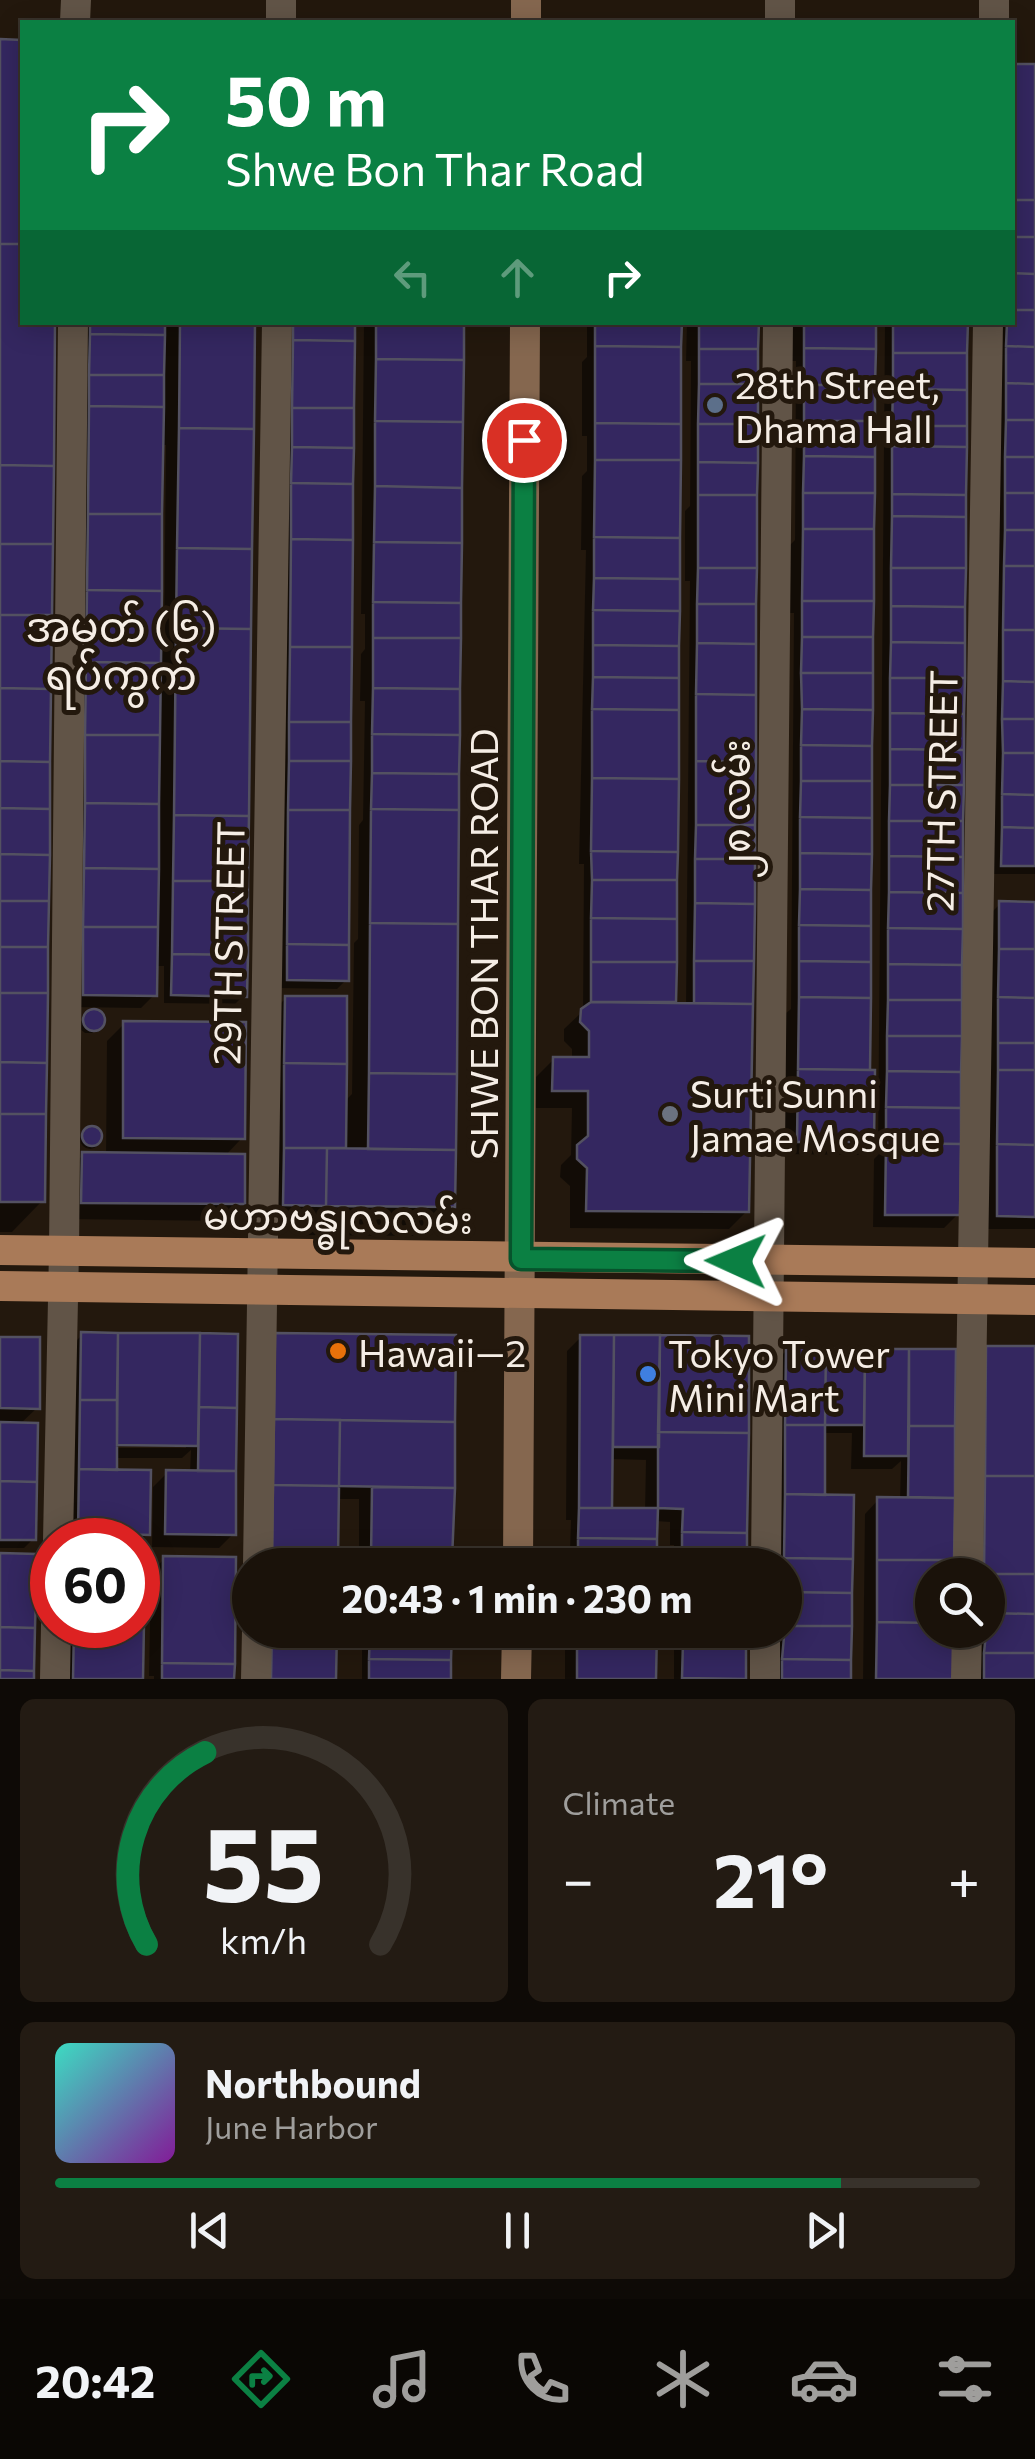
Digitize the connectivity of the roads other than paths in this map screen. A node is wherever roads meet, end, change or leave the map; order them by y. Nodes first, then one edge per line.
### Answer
1 (73, 325) edge
2 (276, 325) edge
3 (525, 325) edge
4 (778, 325) edge
5 (988, 325) edge
6 (0, 1250) edge
7 (64, 1251) junction
8 (263, 1254) junction
9 (521, 1259) junction
10 (771, 1261) junction
11 (971, 1262) junction
12 (1035, 1264) edge
13 (0, 1286) edge
14 (64, 1288) junction
15 (262, 1290) junction
16 (521, 1292) junction
17 (770, 1296) junction
18 (971, 1299) junction
19 (1035, 1300) edge
20 (59, 1518) edge
21 (258, 1548) edge
22 (518, 1548) edge
23 (766, 1548) edge
24 (968, 1558) edge
25 (56, 1648) edge
26 (256, 1648) edge
27 (517, 1648) edge
28 (766, 1648) edge
29 (967, 1648) edge
30 (55, 1679) edge
31 (256, 1679) edge
32 (516, 1679) edge
33 (765, 1679) edge
34 (966, 1679) edge

1 - 7 street
2 - 8 street, 29TH STREET
3 - 9 main road, SHWE BON THAR ROAD
4 - 10 street, ၂၈ လမ်း
5 - 11 street, 27TH STREET
6 - 7 main road, မဟာဗန္ဓုလလမ်း
7 - 8 main road, မဟာဗန္ဓုလလမ်း
7 - 14 street
8 - 9 main road, မဟာဗန္ဓုလလမ်း
8 - 15 street, 29TH STREET
9 - 10 main road, မဟာဗန္ဓုလလမ်း
9 - 16 main road, SHWE BON THAR ROAD
10 - 11 main road, မဟာဗန္ဓုလလမ်း
10 - 17 street, ၂၈ လမ်း
11 - 12 main road, မဟာဗန္ဓုလလမ်း
11 - 18 street, 27TH STREET
13 - 14 main road, မဟာဗန္ဓုလလမ်း
14 - 15 main road, မဟာဗန္ဓုလလမ်း
14 - 20 street
15 - 16 main road, မဟာဗန္ဓုလလမ်း
15 - 21 street, 29TH STREET
16 - 17 main road, မဟာဗန္ဓုလလမ်း
16 - 22 main road, SHWE BON THAR ROAD
17 - 18 main road, မဟာဗန္ဓုလလမ်း
17 - 23 street, ၂၈ လမ်း
18 - 19 main road, မဟာဗန္ဓုလလမ်း
18 - 24 street
25 - 30 street
26 - 31 street
27 - 32 main road
28 - 33 street
29 - 34 street

